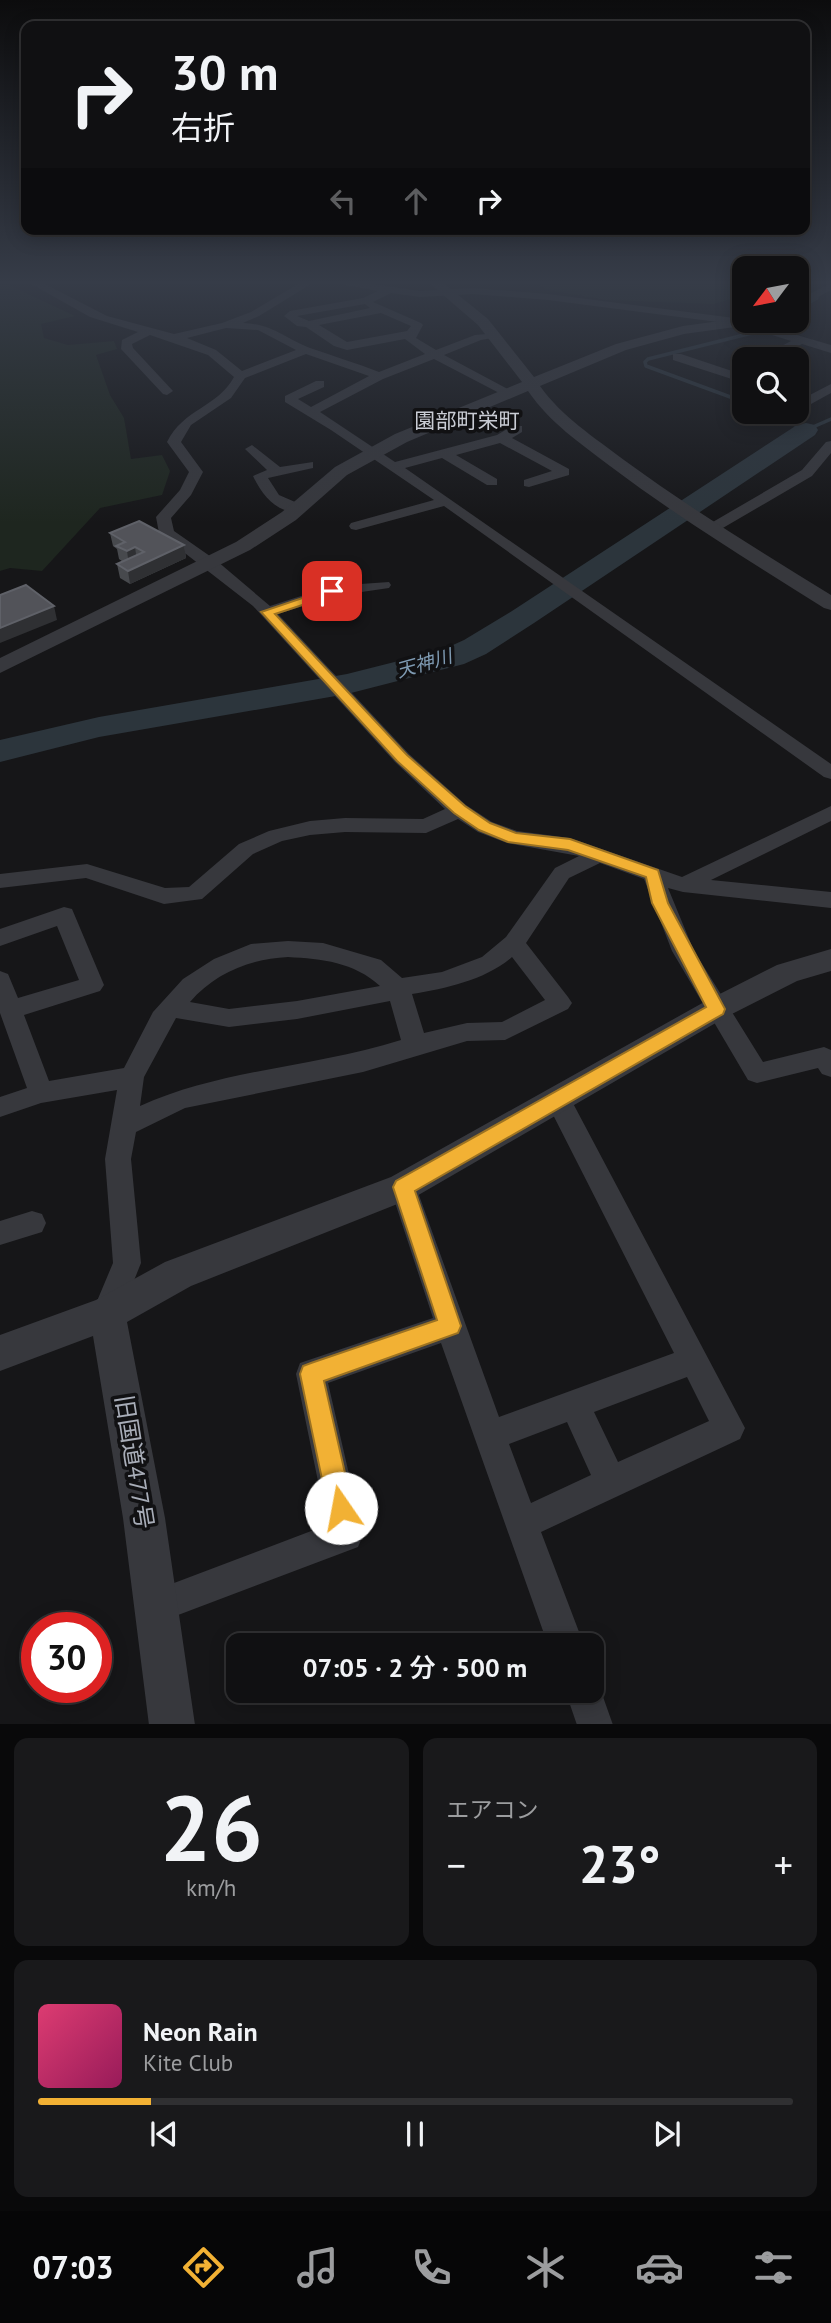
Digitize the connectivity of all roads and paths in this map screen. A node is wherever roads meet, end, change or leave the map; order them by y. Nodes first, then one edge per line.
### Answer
1 (139, 361) edge
2 (225, 361) edge
3 (276, 361) edge
4 (343, 361) edge
5 (390, 361) edge
6 (449, 361) edge
7 (513, 361) edge
8 (588, 361) edge
9 (690, 361) edge
10 (730, 375) edge
11 (240, 376) junction
12 (379, 376) junction
13 (320, 384) dead end
14 (530, 384) junction
15 (831, 388) edge
16 (167, 391) dead end
17 (509, 393) junction
18 (809, 400) edge
19 (311, 412) junction
20 (517, 429) dead end
21 (502, 438) junction
22 (831, 446) edge
23 (252, 449) dead end
24 (372, 452) junction
25 (445, 454) junction
26 (308, 465) dead end
27 (393, 467) junction
28 (277, 472) junction
29 (492, 482) dead end
30 (529, 483) dead end
31 (446, 501) junction
32 (297, 508) junction
33 (356, 526) dead end
34 (710, 529) junction
35 (211, 564) junction
36 (383, 585) dead end
37 (831, 604) edge
38 (267, 612) junction
39 (0, 666) edge
40 (831, 773) edge
41 (459, 810) junction
42 (831, 813) edge
43 (599, 855) junction
44 (653, 874) junction
45 (0, 881) edge
46 (683, 884) junction
47 (831, 900) edge
48 (0, 938) edge
49 (514, 943) junction
50 (831, 960) edge
51 (0, 980) edge
52 (398, 989) junction
53 (171, 1008) junction
54 (716, 1009) junction
55 (10, 1010) junction
56 (415, 1045) junction
57 (831, 1067) edge
58 (132, 1077) junction
59 (41, 1093) junction
60 (558, 1099) junction
61 (0, 1107) edge
62 (122, 1126) junction
63 (404, 1187) junction
64 (32, 1223) dead end
65 (0, 1233) edge
66 (107, 1314) junction
67 (450, 1326) junction
68 (0, 1353) edge
69 (694, 1360) junction
70 (575, 1405) junction
71 (489, 1436) junction
72 (611, 1482) junction
73 (520, 1524) junction
74 (158, 1606) junction
75 (561, 1633) edge
76 (588, 1703) edge
77 (172, 1724) edge
78 (595, 1724) edge

1 - 16 street
2 - 11 street
3 - 11 street
4 - 12 street
5 - 12 street
6 - 17 street
7 - 14 street
8 - 14 street
9 - 10 street
11 - 35 street
12 - 19 street
13 - 19 street
14 - 17 street
14 - 34 street
15 - 18 street
17 - 24 street
19 - 24 street
20 - 21 street
21 - 25 street
21 - 30 street
22 - 34 street
23 - 28 street
24 - 27 street
24 - 32 street
25 - 27 street
25 - 29 street
26 - 28 street
27 - 31 street
28 - 32 street
31 - 33 street
31 - 40 street
32 - 35 street
34 - 37 street
35 - 38 street
35 - 39 street
36 - 38 street
38 - 41 street
41 - 43 street
41 - 45 street
42 - 46 street
43 - 44 street
43 - 49 street
44 - 46 street
44 - 54 street
46 - 47 street
48 - 55 street
49 - 52 street
49 - 56 street
50 - 54 street
51 - 55 street
52 - 53 street
52 - 53 street
52 - 56 street
53 - 58 street
54 - 57 street
54 - 60 street
55 - 59 street
56 - 62 street
58 - 59 street
58 - 62 street
59 - 61 street
60 - 63 street
60 - 69 street
62 - 66 street
63 - 66 street
63 - 67 street
64 - 65 street
66 - 68 street
66 - 74 street, 旧国道477号
67 - 71 street
67 - 74 street
69 - 70 street
69 - 72 street
70 - 71 street
70 - 72 street
71 - 73 street
72 - 73 street
73 - 75 street
74 - 77 street, 旧国道477号
76 - 78 street

